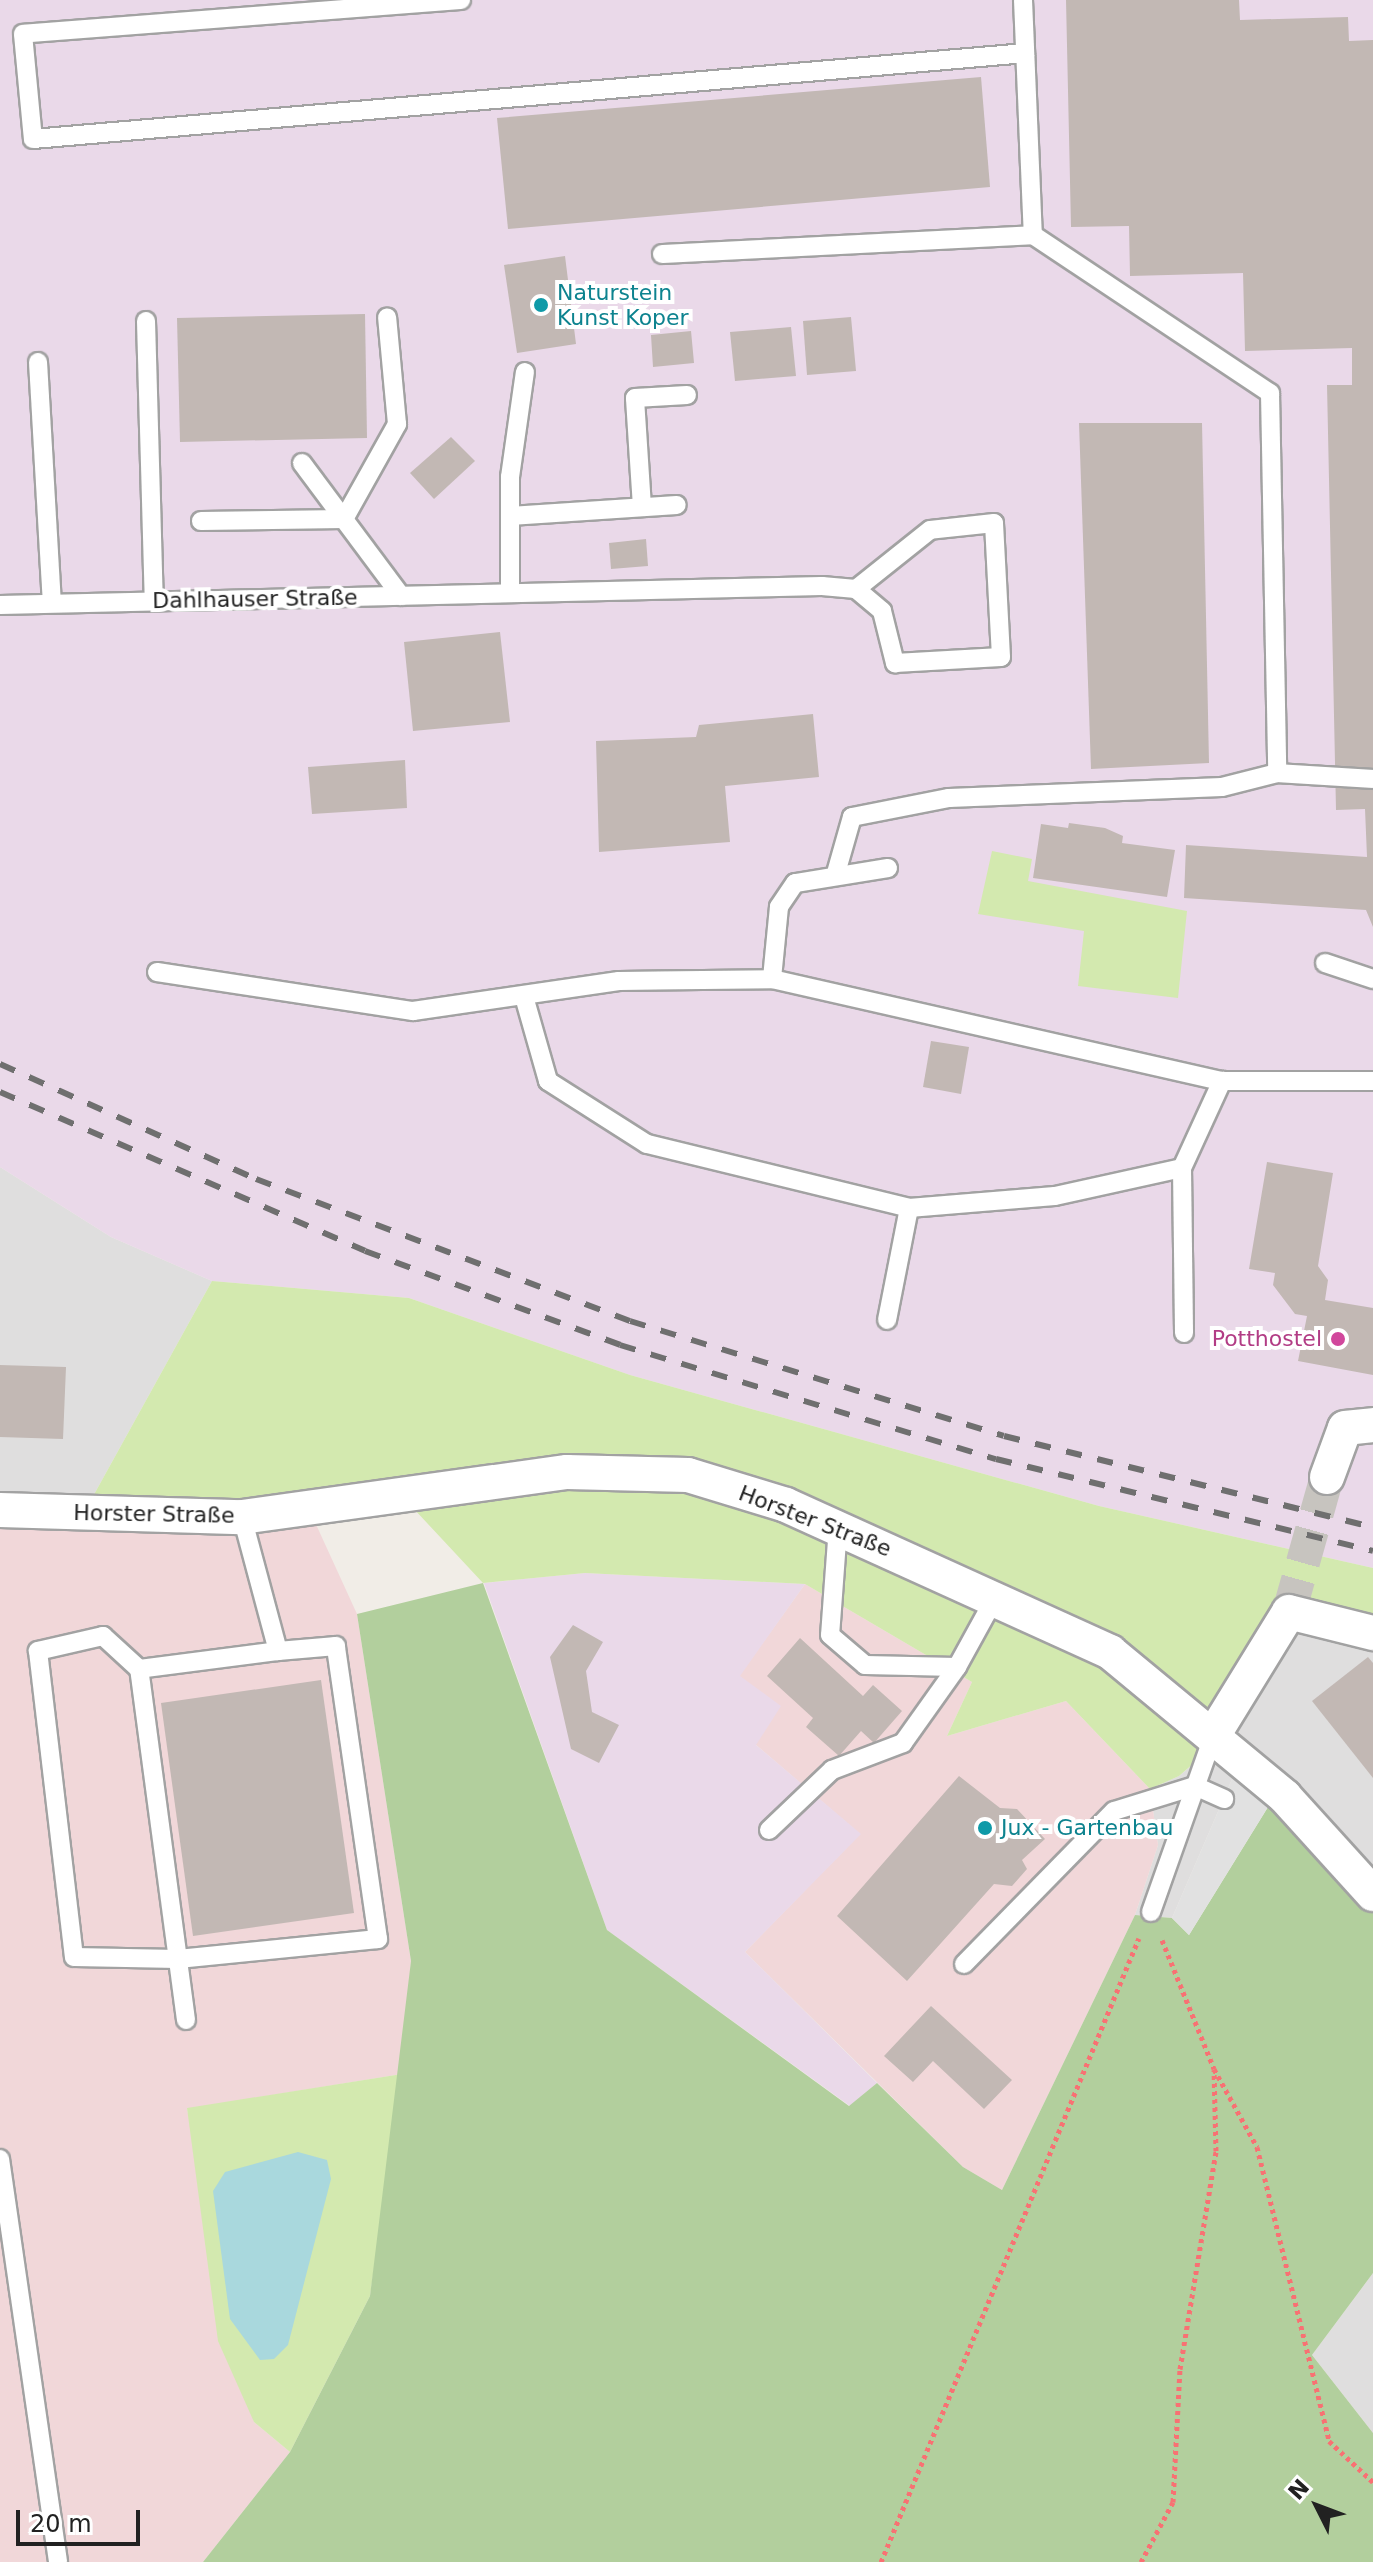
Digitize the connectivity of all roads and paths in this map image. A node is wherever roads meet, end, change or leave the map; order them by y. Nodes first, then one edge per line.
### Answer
1 (461, 0) edge
2 (1023, 0) edge
3 (1025, 53) junction
4 (1033, 235) junction
5 (662, 254) dead end
6 (387, 317) dead end
7 (146, 321) dead end
8 (38, 362) dead end
9 (525, 372) dead end
10 (687, 395) dead end
11 (302, 463) dead end
12 (677, 505) dead end
13 (642, 507) junction
14 (510, 516) junction
15 (344, 519) junction
16 (201, 521) dead end
17 (856, 589) junction
18 (510, 593) junction
19 (401, 596) junction
20 (154, 601) junction
21 (52, 603) junction
22 (0, 605) edge
23 (1277, 773) junction
24 (1373, 779) edge
25 (888, 868) dead end
26 (836, 873) junction
27 (1325, 963) dead end
28 (157, 972) dead end
29 (772, 979) junction
30 (1373, 979) edge
31 (525, 1000) junction
32 (1222, 1081) junction
33 (1373, 1081) edge
34 (1182, 1168) junction
35 (909, 1208) junction
36 (887, 1320) dead end
37 (1184, 1333) dead end
38 (1373, 1425) edge
39 (1327, 1477) tunnel mouth
40 (0, 1510) edge
41 (242, 1517) junction
42 (838, 1527) junction
43 (996, 1596) junction
44 (1373, 1633) edge
45 (278, 1651) junction
46 (957, 1667) junction
47 (139, 1669) junction
48 (1214, 1734) junction
49 (1195, 1786) junction
50 (1224, 1799) dead end
51 (769, 1830) dead end
52 (1373, 1894) edge
53 (1151, 1912) junction
54 (178, 1959) junction
55 (964, 1964) dead end
56 (186, 2020) dead end
57 (1214, 2069) junction
58 (0, 2159) edge
59 (1373, 2482) edge
60 (58, 2562) edge
61 (881, 2562) edge
62 (1141, 2562) edge

1 - 3 lane
2 - 3 lane
3 - 4 lane
4 - 5 lane
4 - 23 lane
6 - 15 lane
7 - 20 lane
8 - 21 lane
9 - 14 lane
10 - 13 lane
11 - 15 lane
12 - 13 lane
13 - 14 lane
14 - 18 lane
15 - 16 lane
15 - 19 lane
17 - 17 lane
17 - 18 lane, Dahlhauser Straße
18 - 19 lane, Dahlhauser Straße
19 - 20 lane, Dahlhauser Straße
20 - 21 lane, Dahlhauser Straße
21 - 22 lane, Dahlhauser Straße
23 - 24 lane
23 - 26 lane
25 - 26 lane
26 - 29 lane
27 - 30 lane
28 - 31 lane
29 - 31 lane
29 - 32 lane
31 - 35 lane
32 - 33 lane
32 - 34 lane
34 - 35 lane
34 - 37 lane
35 - 36 lane
38 - 39 street
40 - 41 street, Horster Straße
41 - 42 street, Horster Straße
41 - 45 lane
42 - 43 street, Horster Straße
42 - 46 lane
43 - 46 lane
43 - 48 street, Horster Straße
44 - 48 street
45 - 47 lane
45 - 54 lane
46 - 51 lane
47 - 54 lane
47 - 54 lane
48 - 49 lane
48 - 52 street, Horster Straße
49 - 50 lane
49 - 53 lane
49 - 55 lane
53 - 57 path
53 - 61 path
54 - 56 lane
57 - 59 path
57 - 62 path
58 - 60 lane

